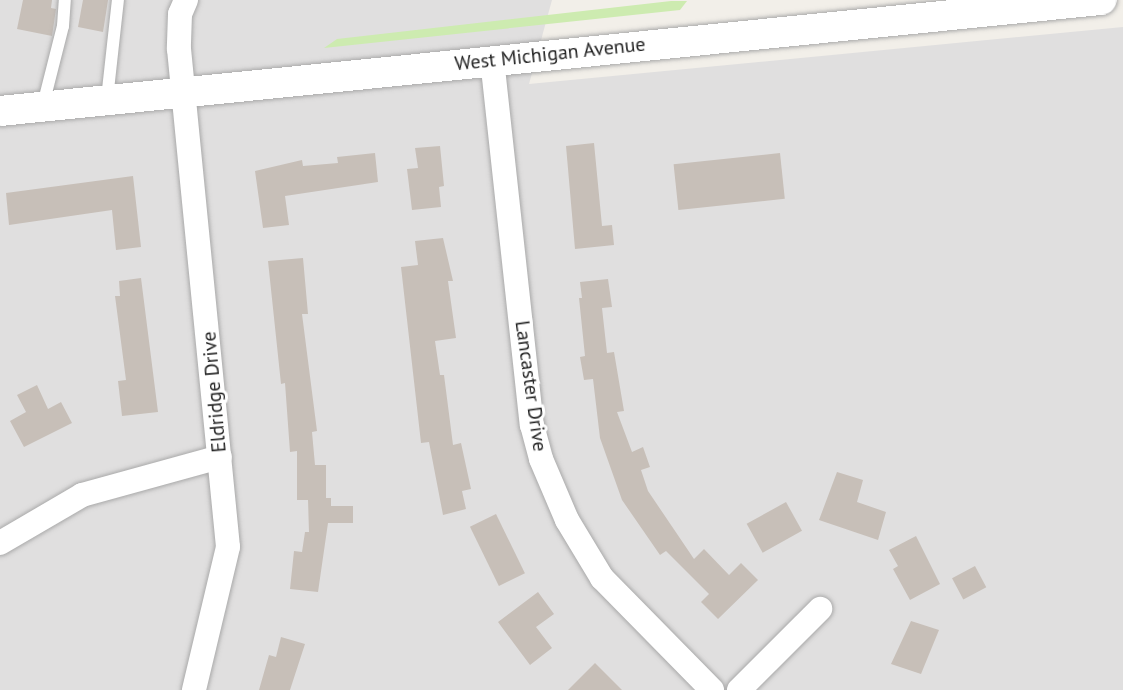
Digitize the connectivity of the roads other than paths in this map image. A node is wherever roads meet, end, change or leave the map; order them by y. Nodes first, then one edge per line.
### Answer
1 (65, 0) edge
2 (118, 0) edge
3 (186, 0) edge
4 (1101, 0) edge
5 (492, 59) junction
6 (185, 90) junction
7 (107, 99) junction
8 (43, 106) junction
9 (0, 111) edge
10 (220, 457) junction
11 (0, 543) edge
12 (820, 609) dead end
13 (194, 690) edge
14 (712, 690) edge
15 (738, 690) edge

1 - 8 lane
2 - 7 lane
3 - 6 street, Eldridge Drive
4 - 5 street, West Michigan Avenue
5 - 6 street, West Michigan Avenue
5 - 14 street, Lancaster Drive
6 - 7 street, West Michigan Avenue
6 - 10 street, Eldridge Drive
7 - 8 street, West Michigan Avenue
8 - 9 street, West Michigan Avenue
10 - 11 street
10 - 13 street, Eldridge Drive
12 - 15 street

